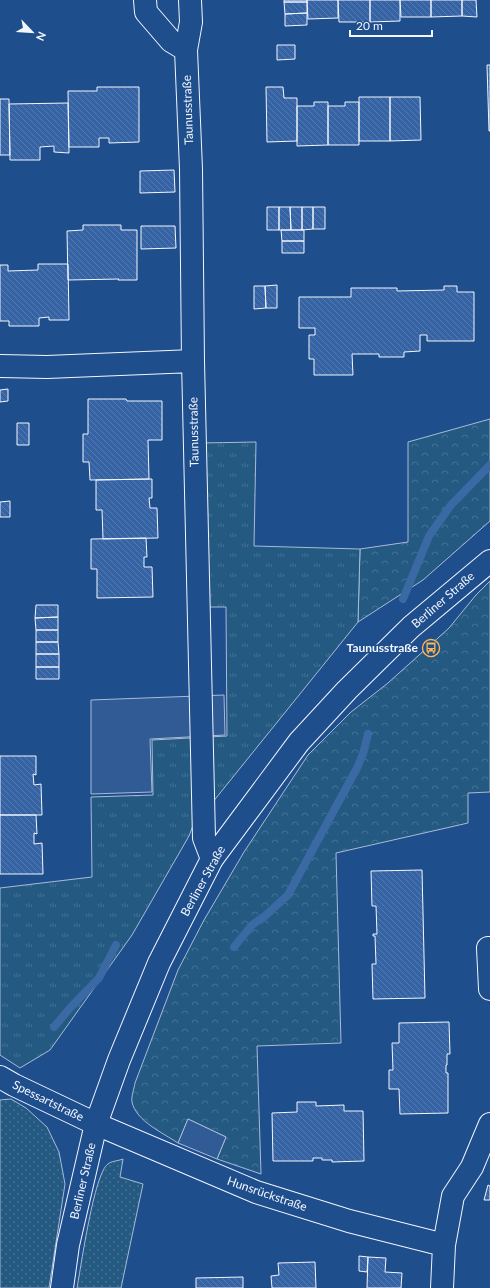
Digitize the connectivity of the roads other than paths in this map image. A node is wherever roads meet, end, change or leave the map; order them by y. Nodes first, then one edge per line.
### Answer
1 (145, 0) edge
2 (190, 0) edge
3 (186, 50) junction
4 (193, 361) junction
5 (0, 366) edge
6 (490, 560) edge
7 (212, 859) junction
8 (490, 948) edge
9 (490, 989) edge
10 (0, 1077) edge
11 (96, 1124) junction
12 (490, 1124) edge
13 (444, 1245) junction
14 (62, 1288) edge
15 (442, 1288) edge

1 - 3 street
2 - 3 street, Taunusstraße
3 - 4 street, Taunusstraße
4 - 5 street
4 - 7 street, Taunusstraße
6 - 7 street, Berliner Straße
7 - 11 street, Berliner Straße
8 - 9 street
10 - 11 street, Spessartstraße
11 - 13 street, Hunsrückstraße
11 - 14 street, Berliner Straße
12 - 13 street
13 - 15 street

